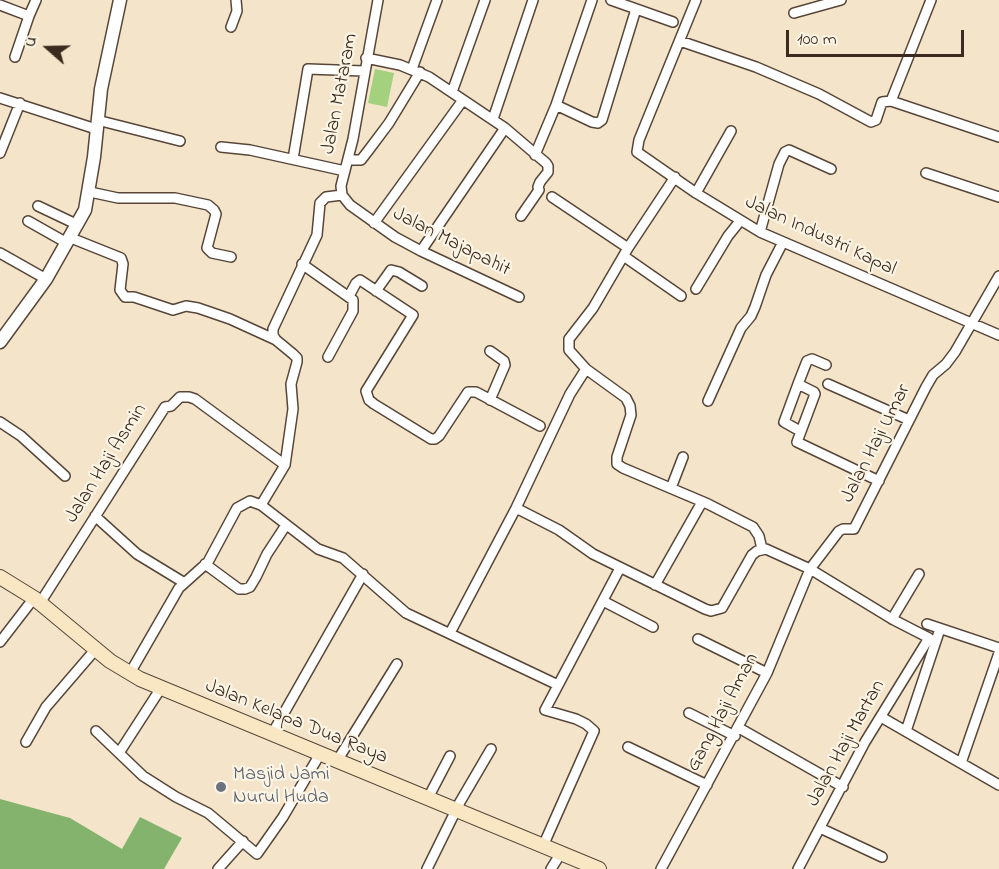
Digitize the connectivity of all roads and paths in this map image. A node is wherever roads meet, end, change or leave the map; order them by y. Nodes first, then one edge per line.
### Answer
1 (36, 0) edge
2 (119, 0) edge
3 (236, 0) edge
4 (378, 0) edge
5 (437, 0) edge
6 (485, 0) edge
7 (533, 0) edge
8 (592, 0) edge
9 (611, 0) edge
10 (696, 0) edge
11 (841, 0) edge
12 (931, 0) edge
13 (0, 5) edge
14 (636, 9) junction
15 (794, 13) dead end
16 (29, 16) junction
17 (673, 22) dead end
18 (231, 27) dead end
19 (680, 41) junction
20 (15, 57) dead end
21 (366, 58) junction
22 (416, 70) junction
23 (364, 71) junction
24 (452, 92) junction
25 (0, 98) edge
26 (464, 100) junction
27 (891, 101) junction
28 (20, 103) junction
29 (556, 105) junction
30 (493, 119) junction
31 (96, 125) junction
32 (505, 128) junction
33 (731, 131) dead end
34 (999, 137) edge
35 (180, 141) dead end
36 (221, 147) dead end
37 (0, 153) edge
38 (535, 155) junction
39 (293, 159) junction
40 (348, 160) junction
41 (831, 169) dead end
42 (345, 171) junction
43 (926, 173) dead end
44 (675, 177) junction
45 (90, 192) junction
46 (696, 193) junction
47 (342, 195) junction
48 (552, 197) dead end
49 (999, 197) edge
50 (39, 206) dead end
51 (521, 216) dead end
52 (28, 221) dead end
53 (740, 221) junction
54 (374, 223) junction
55 (78, 225) junction
56 (760, 232) junction
57 (69, 240) junction
58 (783, 242) junction
59 (421, 251) junction
60 (627, 252) junction
61 (0, 254) edge
62 (231, 257) dead end
63 (302, 264) junction
64 (999, 276) edge
65 (46, 279) junction
66 (422, 286) dead end
67 (696, 289) dead end
68 (375, 291) junction
69 (349, 296) junction
70 (681, 296) dead end
71 (519, 297) dead end
72 (419, 305) dead end
73 (413, 315) junction
74 (971, 324) junction
75 (999, 335) edge
76 (276, 340) junction
77 (0, 342) edge
78 (490, 351) dead end
79 (328, 357) dead end
80 (826, 365) dead end
81 (586, 369) junction
82 (798, 384) junction
83 (828, 384) dead end
84 (490, 400) junction
85 (708, 401) dead end
86 (909, 420) junction
87 (0, 422) edge
88 (540, 426) dead end
89 (800, 431) junction
90 (683, 457) dead end
91 (285, 465) junction
92 (64, 476) dead end
93 (879, 481) junction
94 (671, 488) junction
95 (702, 502) junction
96 (261, 505) junction
97 (516, 508) junction
98 (95, 516) junction
99 (286, 525) junction
100 (762, 549) junction
101 (205, 564) junction
102 (620, 568) junction
103 (810, 569) junction
104 (363, 574) junction
105 (919, 574) dead end
106 (0, 577) edge
107 (183, 582) junction
108 (655, 585) junction
109 (37, 601) junction
110 (603, 601) junction
111 (892, 618) junction
112 (927, 624) dead end
113 (653, 627) dead end
114 (940, 629) junction
115 (450, 633) junction
116 (698, 639) dead end
117 (0, 642) edge
118 (999, 648) edge
119 (95, 650) junction
120 (999, 653) edge
121 (397, 664) dead end
122 (130, 673) junction
123 (767, 673) junction
124 (558, 685) junction
125 (161, 688) junction
126 (689, 713) dead end
127 (881, 717) junction
128 (96, 731) dead end
129 (906, 731) junction
130 (737, 732) junction
131 (272, 734) junction
132 (26, 742) dead end
133 (628, 747) dead end
134 (491, 749) dead end
135 (119, 753) junction
136 (320, 754) junction
137 (450, 756) dead end
138 (337, 761) junction
139 (961, 763) junction
140 (706, 785) junction
141 (999, 785) edge
142 (843, 787) junction
143 (428, 798) junction
144 (456, 810) junction
145 (820, 828) junction
146 (243, 841) junction
147 (543, 846) junction
148 (561, 854) junction
149 (882, 857) dead end
150 (218, 869) edge
151 (427, 869) edge
152 (551, 869) edge
153 (599, 869) edge
154 (661, 869) edge
155 (798, 869) edge

1 - 16 street
2 - 31 street
3 - 18 street
4 - 21 street, Jalan Mataram
5 - 22 street
6 - 24 street
7 - 30 street
8 - 29 street
9 - 14 street
10 - 19 street
11 - 15 street
12 - 27 street
13 - 16 street
14 - 17 street
14 - 29 street
16 - 20 street
19 - 27 street
19 - 44 street, Jalan Industri Kapal
21 - 22 street
21 - 23 street, Jalan Mataram
22 - 24 street
22 - 40 street
23 - 39 street
23 - 40 street, Jalan Mataram
24 - 26 street
25 - 28 street
26 - 30 street
26 - 54 street
27 - 34 street
28 - 31 street
28 - 37 street
29 - 38 street
30 - 32 street
31 - 35 street
31 - 45 street
32 - 38 street
32 - 59 street
33 - 46 street
36 - 39 street
38 - 51 street
39 - 42 street
40 - 42 street, Jalan Mataram
41 - 56 street
42 - 47 street, Jalan Mataram
43 - 49 street
44 - 46 street, Jalan Industri Kapal
44 - 60 street
45 - 55 street
45 - 62 street
46 - 53 street, Jalan Industri Kapal
47 - 54 street, Jalan Majapahit
47 - 63 street
48 - 60 street
50 - 55 street
52 - 57 street
53 - 56 street, Jalan Industri Kapal
53 - 67 street
54 - 59 street, Jalan Majapahit
55 - 57 street
56 - 58 street, Jalan Industri Kapal
57 - 65 street
57 - 76 street
58 - 74 street, Jalan Industri Kapal
58 - 85 street
59 - 71 street, Jalan Majapahit
60 - 70 street
60 - 81 street
61 - 65 street
63 - 69 street
63 - 76 street
64 - 74 street, Jalan Haji Umar
65 - 77 street
66 - 68 street
68 - 69 street
68 - 73 street
69 - 79 street
72 - 73 street
73 - 84 street
74 - 75 street, Jalan Industri Kapal
74 - 86 street, Jalan Haji Umar
76 - 91 street
78 - 84 street
80 - 82 street
81 - 94 street
81 - 97 street
82 - 89 street
82 - 89 street
83 - 86 street
84 - 88 street
86 - 93 street, Jalan Haji Umar
87 - 92 street
89 - 93 street
90 - 94 street
91 - 96 street
91 - 98 street, Jalan Haji Asmin
93 - 103 street, Jalan Haji Umar
94 - 95 street
95 - 100 street
95 - 108 street
96 - 99 street
96 - 101 street
97 - 102 street
97 - 115 street
98 - 107 street
98 - 109 street, Jalan Haji Asmin
99 - 101 street
99 - 104 street
100 - 103 street
100 - 108 street
101 - 107 street
102 - 108 street
102 - 110 street
103 - 111 street
103 - 123 street, Gang Haji Aman
104 - 115 street
104 - 131 street
105 - 111 street
106 - 109 main road, Jalan Kelapa Dua Raya
107 - 122 street
109 - 117 street, Jalan Haji Asmin
109 - 119 main road, Jalan Kelapa Dua Raya
110 - 113 street
110 - 124 street
111 - 127 street, Jalan Haji Martan
112 - 114 street
114 - 118 street
114 - 129 street
115 - 124 street
116 - 123 street
119 - 122 main road, Jalan Kelapa Dua Raya
119 - 132 street
120 - 139 street
121 - 138 street
122 - 125 main road, Jalan Kelapa Dua Raya
123 - 130 street, Gang Haji Aman
124 - 147 street
125 - 131 main road, Jalan Kelapa Dua Raya
125 - 135 street
126 - 130 street
127 - 129 street
127 - 142 street, Jalan Haji Martan
128 - 135 street
129 - 139 street
130 - 140 street, Gang Haji Aman
130 - 142 street
131 - 136 main road, Jalan Kelapa Dua Raya
133 - 140 street
134 - 144 street
135 - 146 street
136 - 138 main road, Jalan Kelapa Dua Raya
136 - 146 street
137 - 143 street
138 - 143 main road, Jalan Kelapa Dua Raya
139 - 141 street
140 - 154 street, Gang Haji Aman
142 - 145 street, Jalan Haji Martan
143 - 144 main road, Jalan Kelapa Dua Raya
144 - 147 main road, Jalan Kelapa Dua Raya
144 - 151 street
145 - 149 street
145 - 155 street, Jalan Haji Martan
146 - 150 street
147 - 148 main road, Jalan Kelapa Dua Raya
148 - 152 street
148 - 153 main road, Jalan Kelapa Dua Raya

